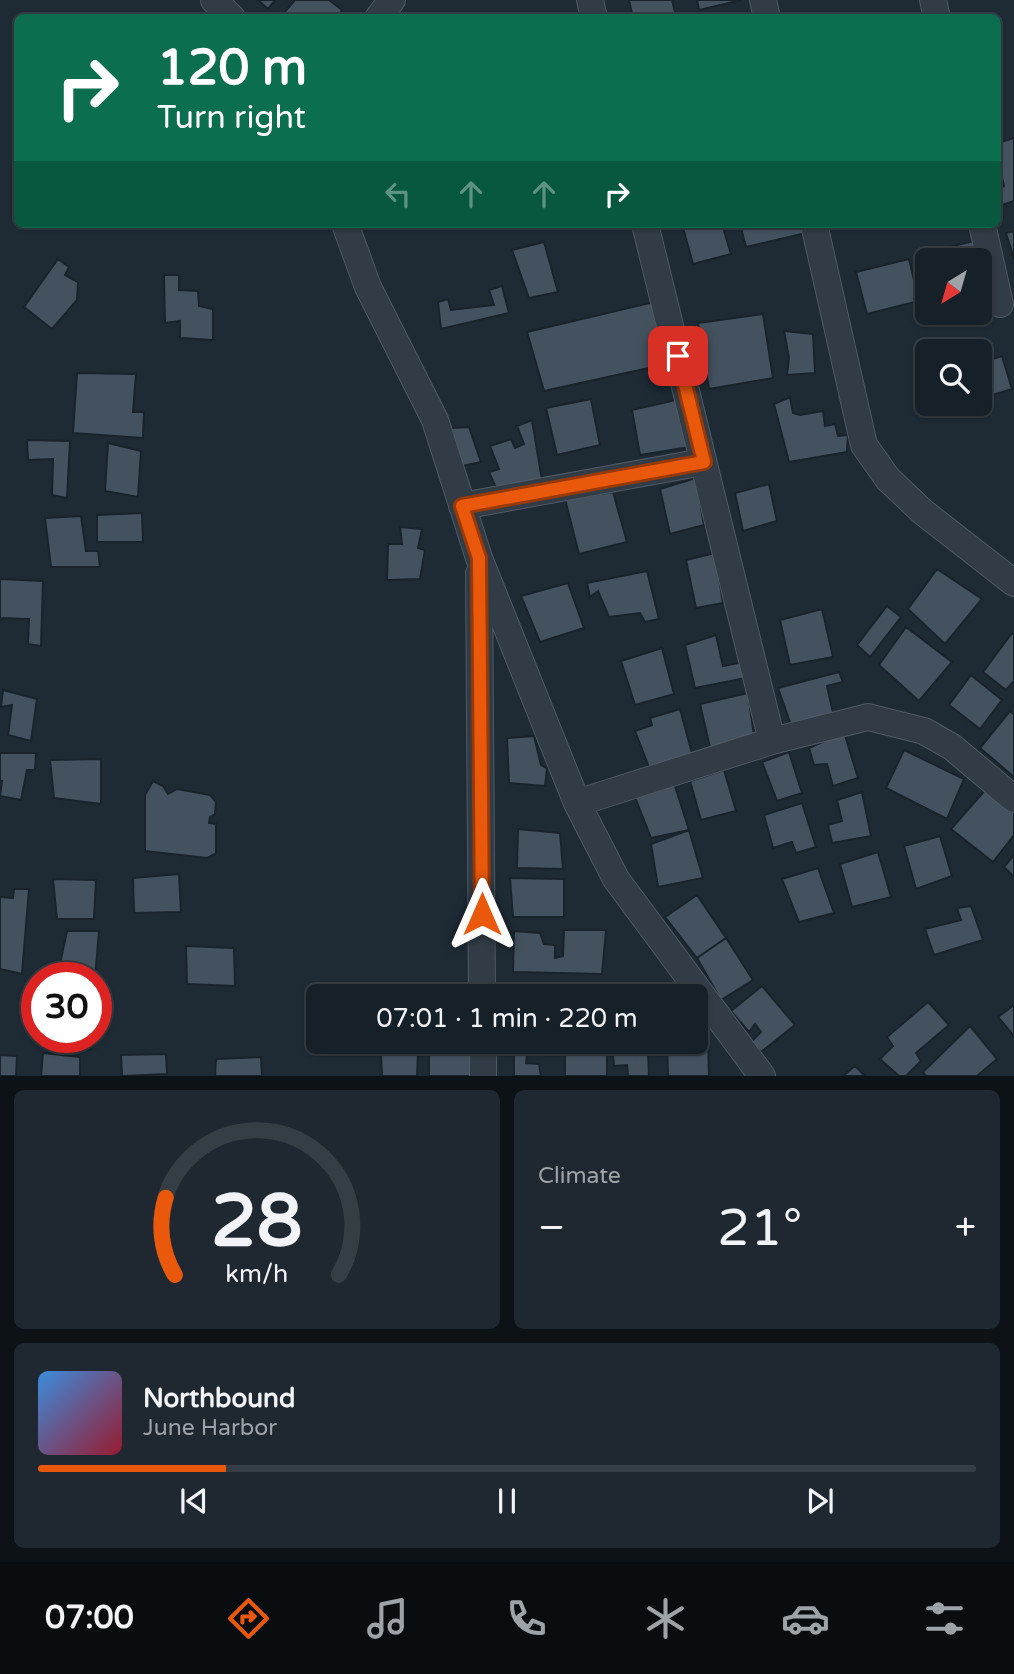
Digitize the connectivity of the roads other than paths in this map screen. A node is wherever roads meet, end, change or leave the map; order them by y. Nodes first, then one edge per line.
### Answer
1 (214, 0) edge
2 (392, 0) edge
3 (228, 14) edge
4 (381, 14) edge
5 (346, 228) edge
6 (646, 228) edge
7 (815, 228) edge
8 (983, 228) edge
9 (1000, 304) dead end
10 (704, 462) junction
11 (462, 506) junction
12 (479, 558) junction
13 (1014, 583) edge
14 (772, 741) junction
15 (1014, 799) edge
16 (577, 803) junction
17 (482, 984) edge
18 (483, 1054) edge
19 (483, 1076) edge
20 (762, 1076) edge

1 - 3 street
2 - 4 street
5 - 11 street
6 - 10 street
7 - 13 street
8 - 9 street
10 - 11 street
10 - 14 street
11 - 12 street
12 - 16 street
12 - 17 street
14 - 15 street
14 - 16 street
16 - 20 street
18 - 19 street

